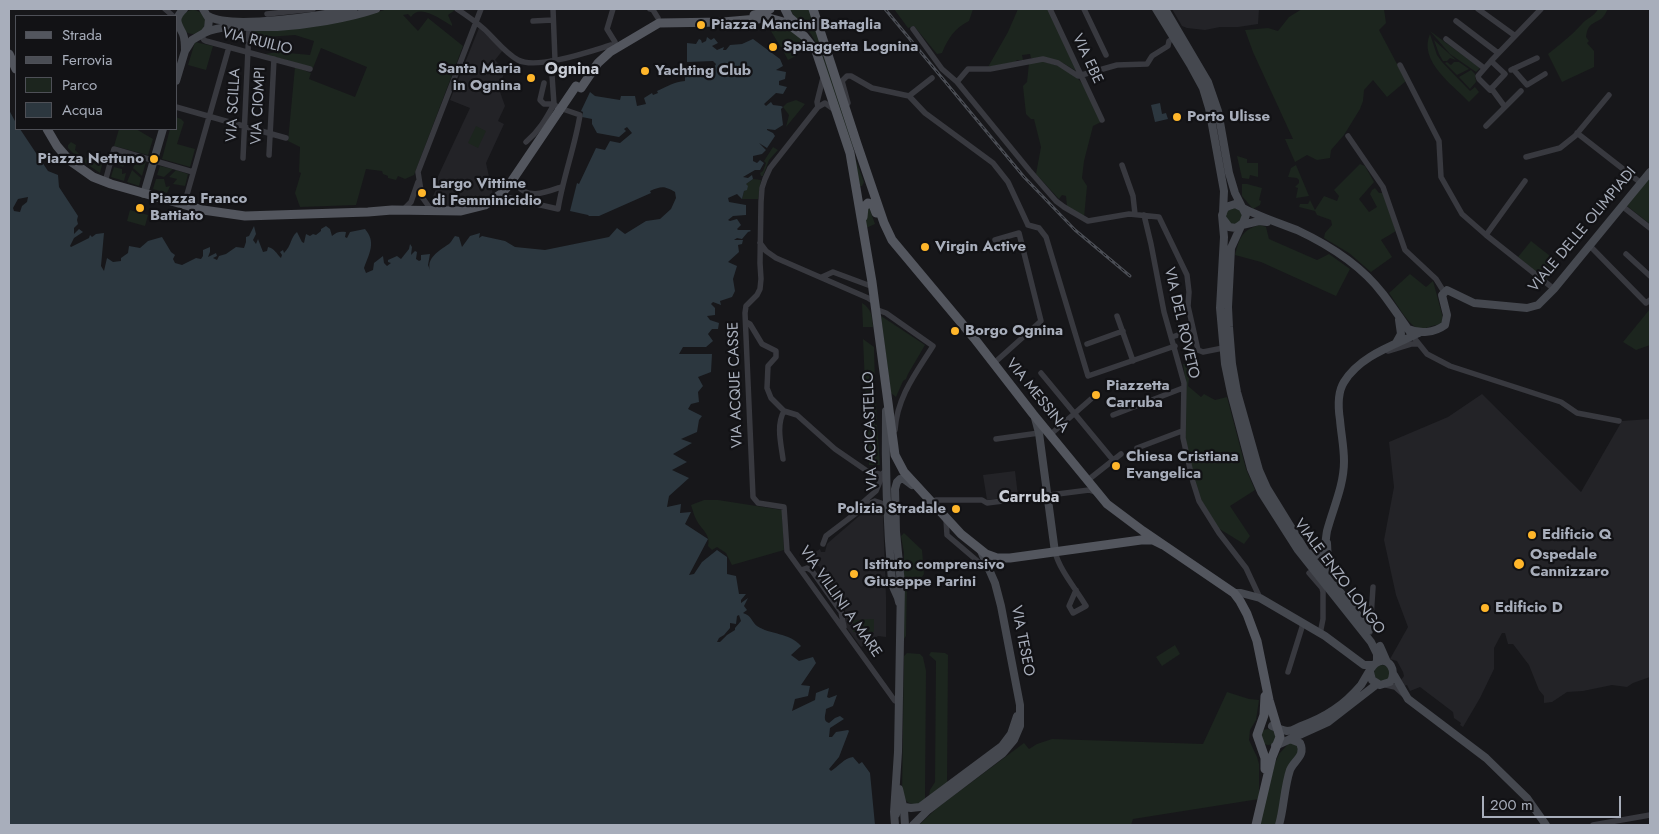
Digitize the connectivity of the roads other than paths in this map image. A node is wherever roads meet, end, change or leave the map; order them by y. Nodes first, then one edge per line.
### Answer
1 (202, 9) edge
2 (353, 9) edge
3 (376, 9) edge
4 (457, 9) edge
5 (481, 9) edge
6 (553, 9) edge
7 (613, 9) edge
8 (770, 9) edge
9 (785, 9) edge
10 (813, 9) edge
11 (1050, 9) edge
12 (1084, 9) edge
13 (1156, 9) edge
14 (1165, 9) edge
15 (1478, 9) edge
16 (1541, 9) edge
17 (312, 12) edge
18 (267, 15) edge
19 (208, 16) junction
20 (653, 17) edge
21 (553, 20) junction
22 (533, 21) dead end
23 (1456, 21) dead end
24 (475, 22) junction
25 (178, 24) edge
26 (250, 28) junction
27 (913, 29) dead end
28 (183, 34) junction
29 (200, 35) junction
30 (1514, 35) junction
31 (1174, 38) junction
32 (1446, 39) dead end
33 (613, 43) junction
34 (229, 47) junction
35 (185, 51) junction
36 (816, 51) junction
37 (249, 52) junction
38 (1498, 52) junction
39 (9, 54) edge
40 (1106, 55) dead end
41 (1538, 58) dead end
42 (274, 59) junction
43 (553, 60) junction
44 (1490, 60) junction
45 (1400, 65) dead end
46 (15, 67) edge
47 (1484, 68) junction
48 (310, 69) dead end
49 (1513, 69) junction
50 (178, 74) edge
51 (824, 74) junction
52 (1505, 74) junction
53 (1546, 74) dead end
54 (1082, 76) junction
55 (932, 78) dead end
56 (957, 82) junction
57 (544, 83) dead end
58 (579, 87) junction
59 (1492, 88) junction
60 (1521, 90) dead end
61 (1609, 95) dead end
62 (909, 96) junction
63 (1505, 106) junction
64 (818, 107) junction
65 (178, 108) edge
66 (558, 109) junction
67 (841, 109) junction
68 (209, 116) junction
69 (1102, 120) dead end
70 (1486, 126) dead end
71 (246, 127) junction
72 (48, 130) edge
73 (163, 130) edge
74 (1577, 133) junction
75 (270, 134) junction
76 (1348, 136) dead end
77 (286, 138) dead end
78 (526, 142) dead end
79 (857, 144) junction
80 (269, 155) dead end
81 (1526, 157) dead end
82 (244, 158) dead end
83 (154, 160) junction
84 (1122, 165) dead end
85 (193, 172) junction
86 (1650, 172) edge
87 (418, 178) junction
88 (104, 182) junction
89 (1525, 182) dead end
90 (516, 183) junction
91 (1641, 183) junction
92 (855, 185) junction
93 (561, 186) junction
94 (144, 194) junction
95 (503, 198) junction
96 (185, 206) junction
97 (1622, 206) junction
98 (1242, 207) junction
99 (403, 210) junction
100 (432, 211) junction
101 (368, 212) junction
102 (1135, 214) junction
103 (1144, 215) junction
104 (1223, 217) junction
105 (884, 223) junction
106 (1278, 223) junction
107 (1028, 225) junction
108 (1241, 225) junction
109 (862, 228) junction
110 (1650, 228) edge
111 (1019, 233) junction
112 (1486, 235) junction
113 (995, 240) dead end
114 (760, 243) junction
115 (1590, 246) junction
116 (1626, 254) dead end
117 (1650, 276) edge
118 (822, 278) junction
119 (872, 282) junction
120 (1554, 289) junction
121 (1444, 292) junction
122 (1650, 300) edge
123 (875, 306) junction
124 (1118, 316) dead end
125 (1398, 316) junction
126 (746, 322) junction
127 (1193, 330) junction
128 (1123, 331) junction
129 (1172, 336) junction
130 (1414, 336) junction
131 (1396, 343) junction
132 (1087, 344) dead end
133 (1175, 346) junction
134 (1223, 348) junction
135 (1374, 355) junction
136 (1133, 361) junction
137 (993, 364) junction
138 (1041, 373) dead end
139 (1183, 388) junction
140 (887, 394) junction
141 (1091, 399) dead end
142 (889, 403) junction
143 (899, 405) junction
144 (784, 411) junction
145 (1074, 413) junction
146 (1033, 414) junction
147 (1114, 415) dead end
148 (1619, 422) dead end
149 (1182, 431) junction
150 (1039, 433) junction
151 (1051, 434) junction
152 (996, 438) dead end
153 (894, 448) junction
154 (1137, 448) dead end
155 (1121, 454) dead end
156 (783, 459) dead end
157 (1113, 460) junction
158 (884, 473) junction
159 (1088, 480) junction
160 (918, 489) junction
161 (1093, 491) junction
162 (1048, 495) junction
163 (755, 501) joint
164 (934, 503) junction
165 (887, 505) junction
166 (852, 515) junction
167 (946, 517) junction
168 (1327, 532) junction
169 (1142, 536) junction
170 (823, 544) dead end
171 (981, 551) junction
172 (1055, 552) junction
173 (1307, 553) junction
174 (1003, 559) junction
175 (900, 565) junction
176 (990, 571) junction
177 (1309, 573) dead end
178 (995, 584) junction
179 (1334, 585) junction
180 (1373, 587) dead end
181 (893, 588) junction
182 (1076, 590) junction
183 (1234, 593) junction
184 (1260, 598) junction
185 (1371, 603) junction
186 (900, 616) junction
187 (1359, 617) junction
188 (1303, 624) junction
189 (1370, 632) junction
190 (1320, 634) junction
191 (1387, 662) junction
192 (1373, 666) junction
193 (1263, 671) junction
194 (1288, 672) dead end
195 (1394, 675) junction
196 (1377, 684) junction
197 (1386, 685) junction
198 (1408, 699) junction
199 (1269, 700) junction
200 (899, 701) junction
201 (1020, 705) junction
202 (1264, 715) junction
203 (1299, 727) junction
204 (1276, 728) junction
205 (1258, 732) junction
206 (1259, 742) junction
207 (1280, 743) junction
208 (1268, 766) junction
209 (897, 778) junction
210 (902, 803) junction
211 (1650, 815) edge
212 (895, 824) edge
213 (906, 825) edge
214 (913, 825) edge
215 (1256, 825) edge
216 (1279, 825) edge
217 (1546, 825) edge
218 (1593, 825) edge

1 - 19 main road
2 - 17 main road
3 - 26 main road
4 - 24 street
5 - 24 street
6 - 21 street
7 - 33 street
8 - 20 main road
9 - 36 main road
10 - 67 main road, VIA MESSINA
11 - 54 street, VIA EBE
12 - 40 street
13 - 31 main road, VIALE ENZO LONGO
14 - 98 main road
15 - 30 street
16 - 30 street
17 - 18 main road
17 - 18 street
18 - 19 main road
19 - 29 main road
20 - 33 main road
20 - 36 main road, VIA MESSINA
20 - 58 main road
21 - 22 street
21 - 43 street
23 - 38 street
24 - 43 street
24 - 87 street
25 - 28 main road
26 - 29 main road
26 - 37 street, VIA SCILLA
27 - 56 street
28 - 29 main road
28 - 35 main road
29 - 34 street, VIA RUILIO
29 - 35 main road
30 - 38 street
31 - 54 street
31 - 104 main road, VIALE ENZO LONGO
32 - 47 street
33 - 43 street
33 - 58 main road
34 - 37 street, VIA RUILIO
34 - 68 street
35 - 50 main road
36 - 51 main road, VIA MESSINA
37 - 42 street, VIA RUILIO
37 - 71 street, VIA SCILLA
38 - 44 street
39 - 46 main road
41 - 49 street
42 - 48 street, VIA RUILIO
42 - 75 street, VIA CIOMPI
43 - 66 street
44 - 47 street
44 - 52 street
45 - 112 street
47 - 59 street
49 - 52 street
49 - 53 street
51 - 64 street
51 - 67 main road, VIA MESSINA
52 - 59 street
54 - 56 street
54 - 69 street, VIA EBE
55 - 62 street
56 - 102 street
57 - 66 street
58 - 66 main road, bridge
59 - 63 street
60 - 63 street
61 - 74 street
62 - 67 street
62 - 107 street
63 - 70 street
64 - 67 street
64 - 114 street, VIA ACQUE CASSE
65 - 68 street
66 - 78 street
66 - 90 main road
66 - 93 street
66 - 100 main road
67 - 79 main road, VIA MESSINA
67 - 92 main road, VIA MESSINA
68 - 71 street
68 - 85 street
71 - 75 street
71 - 82 street, VIA SCILLA
72 - 88 main road
73 - 83 main road
74 - 81 street
74 - 91 street
75 - 77 street
75 - 80 street, VIA CIOMPI
76 - 121 street
79 - 92 main road
79 - 105 main road, VIA MESSINA
83 - 85 street
83 - 88 street
83 - 94 main road
84 - 102 street
85 - 96 street
86 - 91 main road, VIALE DELLE OLIMPIADI
87 - 99 street
87 - 100 street
88 - 94 main road
89 - 112 street
90 - 93 street
90 - 95 main road
91 - 97 main road, VIALE DELLE OLIMPIADI
92 - 109 main road, VIA ACICASTELLO
93 - 95 street
94 - 96 main road
95 - 101 main road
96 - 101 main road
97 - 110 street
97 - 115 main road, VIALE DELLE OLIMPIADI
98 - 104 main road
98 - 106 main road
98 - 108 main road
99 - 100 main road
99 - 101 main road
102 - 103 street
103 - 127 street
103 - 129 street, VIA DEL ROVETO
104 - 108 main road
104 - 134 main road, VIALE ENZO LONGO
105 - 109 main road
105 - 137 main road, VIA MESSINA
106 - 108 main road
106 - 125 main road
107 - 111 street
107 - 136 street
108 - 173 main road, VIALE ENZO LONGO
109 - 119 main road, VIA ACICASTELLO
111 - 113 street
111 - 137 street
112 - 120 street
114 - 118 street
114 - 126 street, VIA ACQUE CASSE
115 - 120 main road, VIALE DELLE OLIMPIADI
115 - 122 street
116 - 117 street
118 - 119 street
118 - 123 street
119 - 123 main road, VIA ACICASTELLO
120 - 121 main road, VIALE DELLE OLIMPIADI
121 - 130 main road
123 - 140 main road, VIA ACICASTELLO
123 - 143 street
124 - 128 street
125 - 130 main road
125 - 131 main road
126 - 144 street
126 - 163 street, VIA ACQUE CASSE
127 - 129 street
127 - 134 street
128 - 132 street
128 - 136 street
129 - 133 street, VIA DEL ROVETO
130 - 131 main road
130 - 135 main road
130 - 148 street
131 - 135 main road
133 - 136 street
133 - 139 street, VIA DEL ROVETO
134 - 192 main road, VIALE ENZO LONGO
135 - 168 main road
137 - 146 main road, VIA MESSINA
138 - 145 street
139 - 147 street
139 - 149 street, VIA DEL ROVETO
140 - 142 main road
140 - 158 main road, VIA ACICASTELLO
141 - 145 street
142 - 143 street
142 - 153 main road
143 - 153 street
144 - 156 street
144 - 158 street
145 - 151 street
145 - 157 street
146 - 150 main road
146 - 151 main road, VIA MESSINA
149 - 154 street
149 - 184 street, VIA DEL ROVETO
150 - 152 street
150 - 162 main road
151 - 159 main road, VIA MESSINA
153 - 160 main road
155 - 157 street
157 - 159 street
158 - 165 main road, VIA ACICASTELLO
158 - 166 street
159 - 161 main road, VIA MESSINA
160 - 164 main road
160 - 175 main road, VIA ACICASTELLO
161 - 162 street
161 - 169 main road, VIA MESSINA
162 - 164 street
162 - 172 main road
163 - 200 street, VIA VILLINI A MARE
164 - 167 main road
165 - 166 street
165 - 181 main road, VIA ACICASTELLO
166 - 170 street
167 - 171 main road
167 - 176 street
168 - 173 main road
168 - 179 main road
169 - 172 main road
169 - 183 main road, VIA MESSINA
171 - 174 main road
171 - 176 main road, VIA TESEO
172 - 174 main road
172 - 182 street
173 - 179 main road, VIALE ENZO LONGO
174 - 178 main road
175 - 181 main road
175 - 186 main road, VIA ACICASTELLO
176 - 178 main road, VIA TESEO
177 - 190 street
178 - 201 main road, VIA TESEO
179 - 187 main road, VIALE ENZO LONGO
180 - 185 street
181 - 186 main road, VIA ACICASTELLO
182 - 182 street
183 - 184 main road, VIA MESSINA
183 - 193 main road
184 - 188 main road, VIA MESSINA
185 - 187 street
185 - 189 street
186 - 200 main road, VIA ACICASTELLO
187 - 189 main road, VIALE ENZO LONGO
188 - 190 main road, VIA MESSINA
188 - 194 street
189 - 191 main road, VIALE ENZO LONGO
190 - 192 main road, VIA MESSINA
191 - 192 main road
191 - 195 main road
192 - 196 main road
192 - 203 main road
193 - 199 main road
193 - 202 main road
195 - 197 main road
195 - 198 main road
196 - 197 main road
196 - 207 main road
197 - 198 street
198 - 217 main road
199 - 203 main road
199 - 204 main road
200 - 209 main road, VIA ACICASTELLO
201 - 210 main road
201 - 214 main road
202 - 205 main road
202 - 208 main road
203 - 204 main road
204 - 205 main road
204 - 207 main road
205 - 206 main road
206 - 207 main road
206 - 208 main road
207 - 208 main road
207 - 216 main road
208 - 215 main road
209 - 210 main road
209 - 212 main road
210 - 212 main road
210 - 213 main road
211 - 218 street

